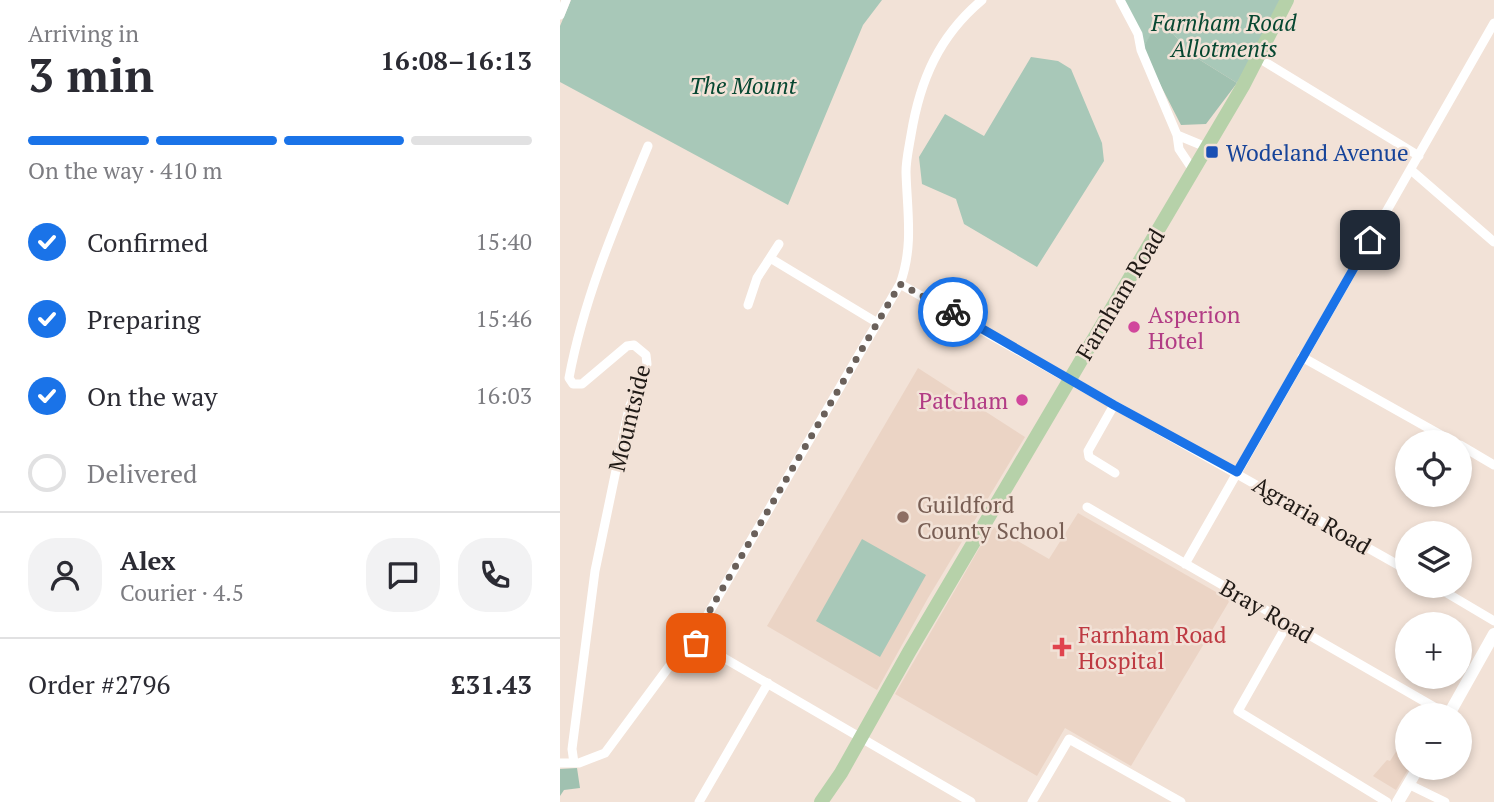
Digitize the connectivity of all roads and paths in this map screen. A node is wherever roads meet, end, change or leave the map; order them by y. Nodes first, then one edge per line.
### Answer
1 (566, 0) edge
2 (982, 0) edge
3 (1121, 0) edge
4 (1287, 0) edge
5 (560, 15) edge
6 (1494, 23) edge
7 (1256, 57) junction
8 (1177, 135) junction
9 (648, 146) dead end
10 (1206, 147) junction
11 (1419, 156) junction
12 (1193, 170) junction
13 (1411, 170) junction
14 (1494, 242) edge
15 (779, 244) dead end
16 (770, 258) junction
17 (900, 284) junction
18 (748, 304) dead end
19 (876, 322) junction
20 (1301, 357) junction
21 (1070, 378) junction
22 (1114, 405) junction
23 (1432, 430) edge
24 (1472, 452) edge
25 (1494, 465) edge
26 (1237, 472) junction
27 (1115, 473) dead end
28 (1087, 508) dead end
29 (1395, 563) edge
30 (1185, 564) junction
31 (1455, 598) edge
32 (1494, 621) edge
33 (1288, 623) junction
34 (1494, 634) edge
35 (694, 640) junction
36 (768, 683) junction
37 (1427, 703) edge
38 (1455, 703) edge
39 (861, 739) junction
40 (560, 763) edge
41 (574, 763) junction
42 (1410, 780) edge
43 (1408, 784) junction
44 (964, 800) edge
45 (699, 802) edge
46 (821, 802) edge
47 (1032, 802) edge
48 (1181, 802) edge
49 (1387, 802) edge
50 (1398, 802) edge
51 (1445, 802) edge

1 - 5 street
2 - 17 street
3 - 8 street
4 - 7 main road, Farnham Road
6 - 11 street
7 - 10 main road, Farnham Road
7 - 11 street
8 - 10 street
8 - 12 street
9 - 41 street, Mountside
10 - 12 main road, Farnham Road
11 - 13 street
12 - 21 main road, Farnham Road
13 - 14 street
13 - 20 street
15 - 16 street
16 - 18 street
16 - 19 street
17 - 19 street
17 - 21 street, Agraria Road
19 - 35 street
20 - 23 street
20 - 26 street
21 - 22 street, Agraria Road
21 - 39 main road, Farnham Road
22 - 26 street, Agraria Road
22 - 27 street
24 - 25 street
26 - 29 street, Agraria Road
26 - 30 street
28 - 30 street, Bray Road
30 - 33 street, Bray Road
31 - 32 street
33 - 37 street, Bray Road
33 - 49 street
34 - 38 street
35 - 36 street
35 - 41 street
36 - 39 street
36 - 45 street
39 - 44 street
39 - 46 main road, Farnham Road
40 - 41 street
42 - 43 street
43 - 50 street
43 - 51 street
47 - 48 street

